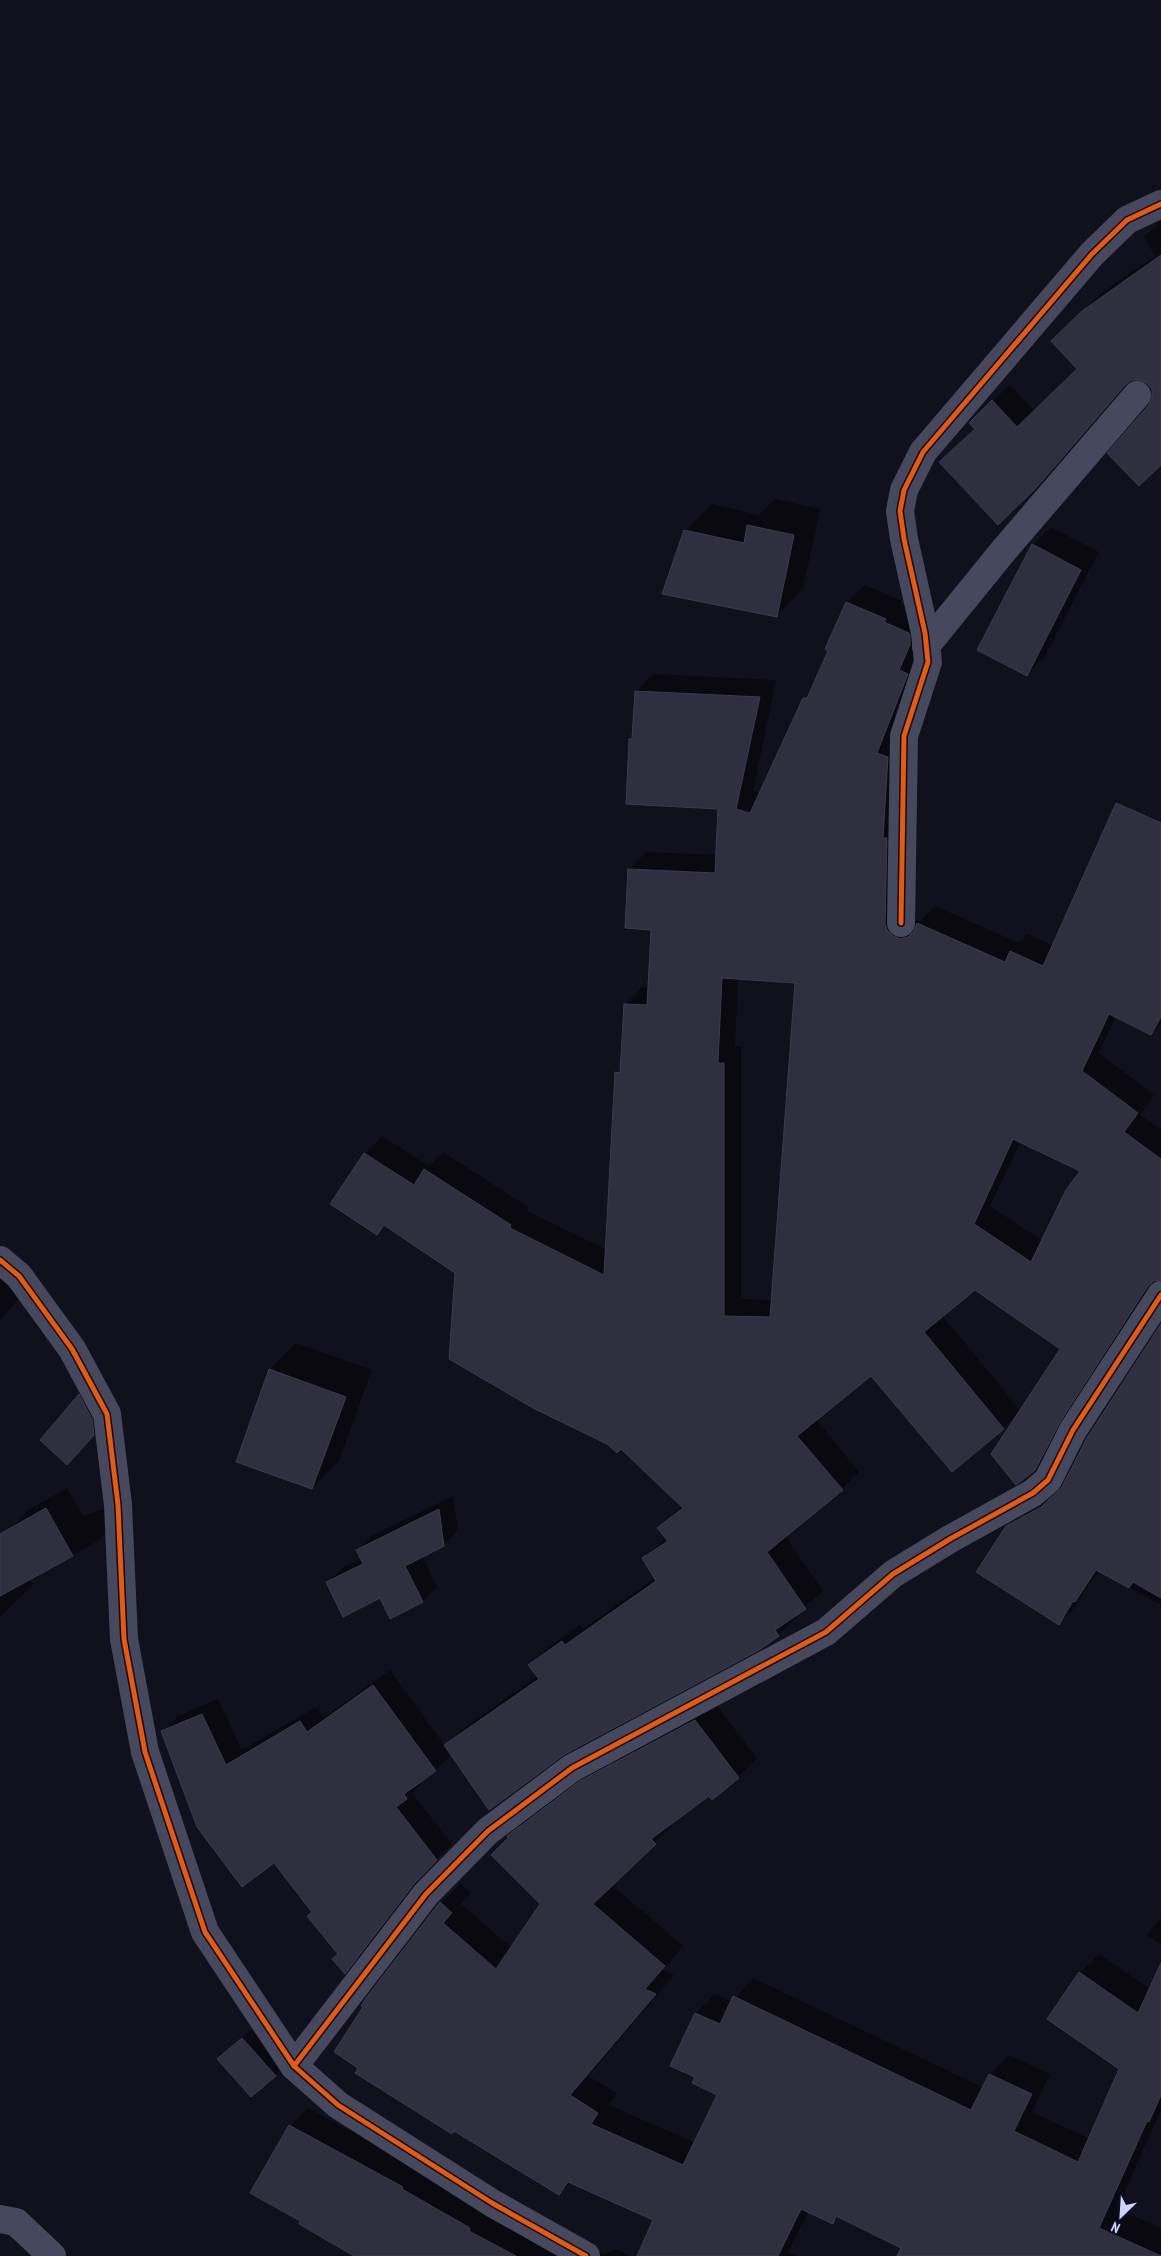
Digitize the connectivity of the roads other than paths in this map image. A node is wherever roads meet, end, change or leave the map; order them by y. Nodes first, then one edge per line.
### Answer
1 (1161, 204) edge
2 (1137, 395) dead end
3 (926, 646) junction
4 (901, 922) dead end
5 (0, 1260) edge
6 (1161, 1295) edge
7 (294, 2066) junction
8 (0, 2219) edge
9 (52, 2256) edge
10 (586, 2256) edge

1 - 3 street
2 - 3 street
3 - 4 street
5 - 7 street
6 - 7 street
7 - 10 street
8 - 9 street

